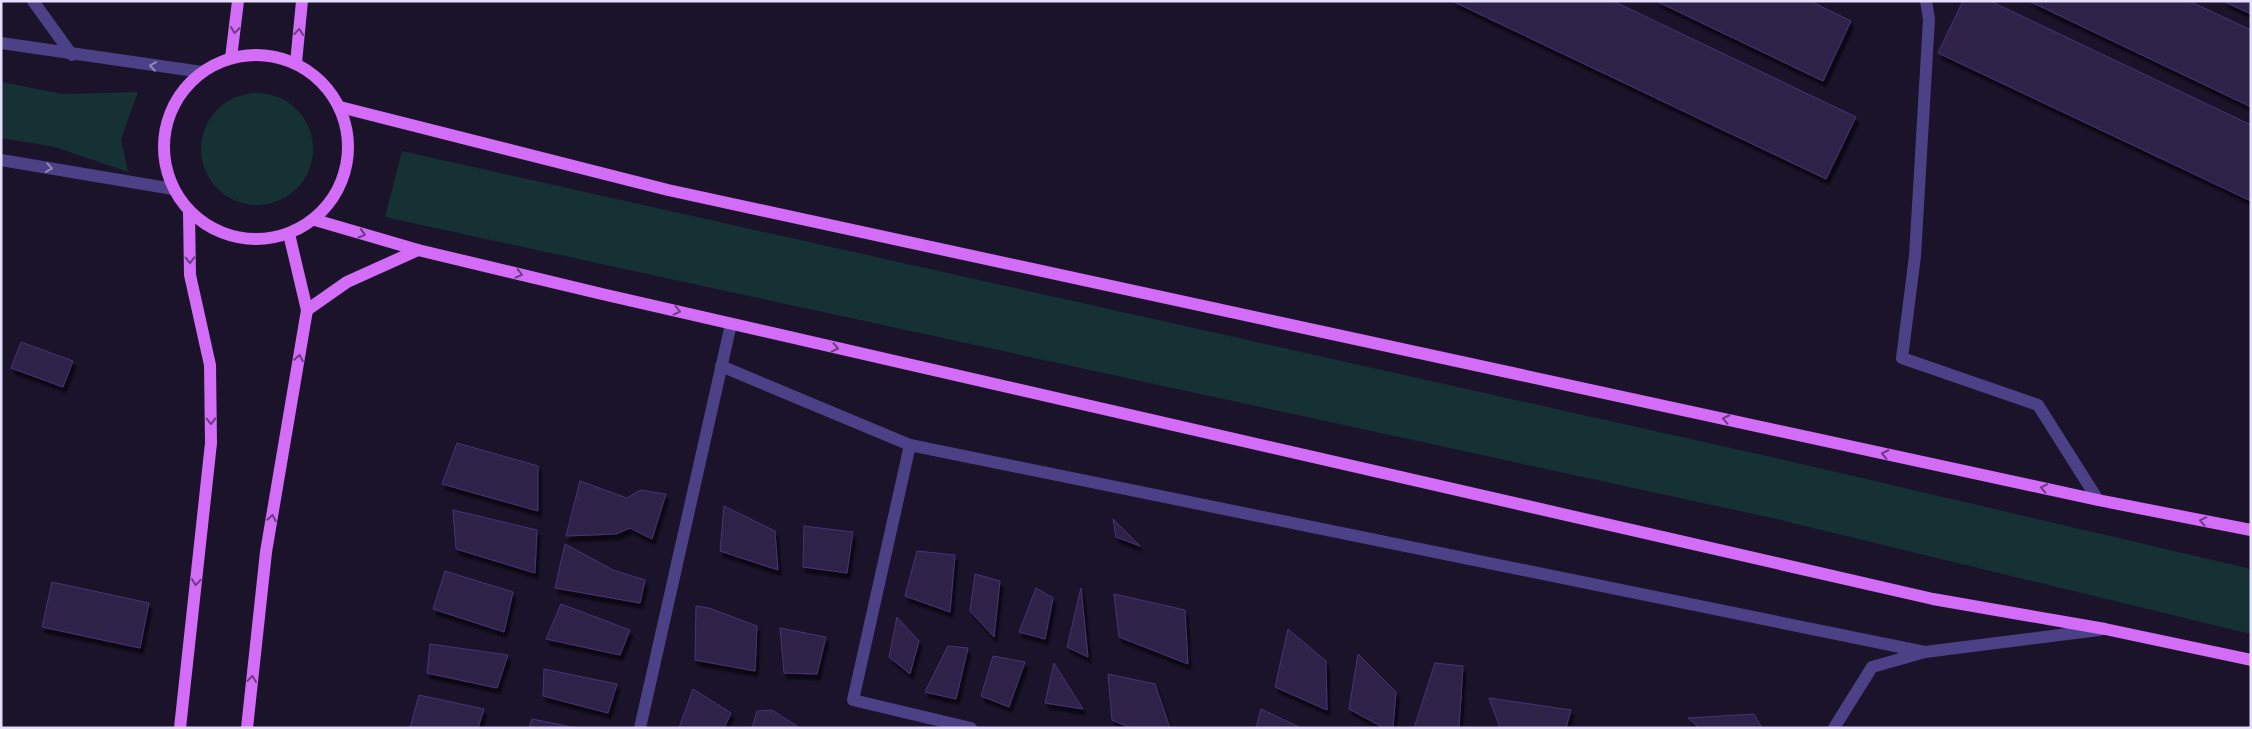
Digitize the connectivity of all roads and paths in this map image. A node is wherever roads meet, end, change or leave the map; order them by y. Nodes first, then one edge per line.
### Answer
1 (33, 1) edge
2 (238, 1) edge
3 (302, 1) edge
4 (1926, 1) edge
5 (1, 44) edge
6 (72, 55) junction
7 (231, 58) junction
8 (296, 64) junction
9 (202, 72) junction
10 (340, 107) junction
11 (1, 160) edge
12 (173, 189) junction
13 (189, 212) junction
14 (315, 220) junction
15 (289, 234) junction
16 (418, 250) junction
17 (307, 310) junction
18 (731, 324) junction
19 (721, 366) junction
20 (910, 445) junction
21 (2098, 500) junction
22 (2251, 530) edge
23 (2105, 629) junction
24 (1925, 652) junction
25 (2251, 660) edge
26 (180, 728) edge
27 (247, 728) edge
28 (640, 728) edge
29 (971, 728) edge
30 (1834, 728) edge

1 - 6 street
2 -> 7 main road
8 -> 3 main road
4 - 21 street
5 - 6 street
9 -> 6 street
7 - 8 main road
7 - 9 main road
8 - 10 main road
9 - 12 main road
10 - 14 main road
21 -> 10 main road
11 -> 12 street
12 - 13 main road
13 - 15 main road
13 -> 26 main road
14 - 15 main road
14 -> 16 main road
15 - 17 main road
16 - 17 main road
16 -> 18 main road
27 -> 17 main road
18 - 19 street
18 -> 23 main road
19 - 20 street
19 - 28 street
20 - 24 street
20 - 29 street
22 -> 21 main road
23 - 24 street
23 - 25 main road
24 - 30 street

